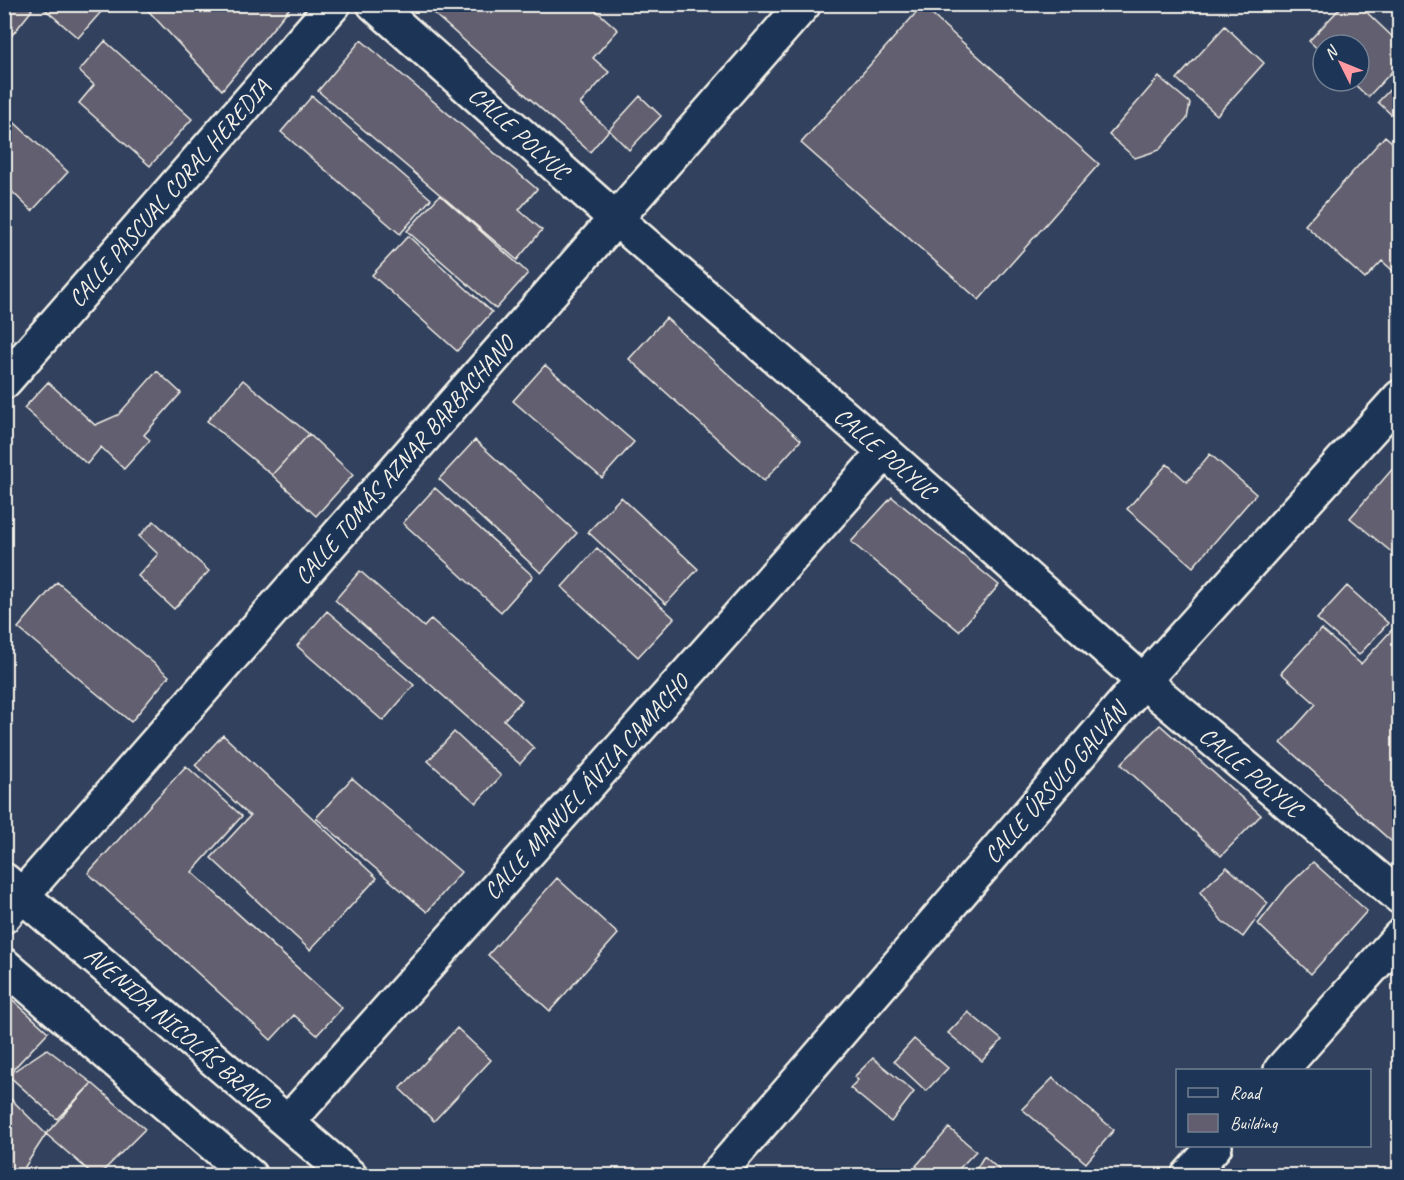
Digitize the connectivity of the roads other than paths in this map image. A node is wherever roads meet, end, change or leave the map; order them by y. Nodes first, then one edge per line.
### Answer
1 (334, 4) edge
2 (374, 4) edge
3 (804, 4) edge
4 (616, 219) junction
5 (4, 382) edge
6 (1400, 396) edge
7 (885, 453) junction
8 (1143, 681) junction
9 (11, 897) edge
10 (1400, 897) edge
11 (1400, 936) edge
12 (4, 966) edge
13 (1283, 1069) edge
14 (288, 1122) junction
15 (1214, 1147) edge
16 (245, 1174) edge
17 (350, 1176) edge
18 (716, 1176) edge
19 (1188, 1176) edge

1 - 5 street, CALLE PASCUAL CORAL HEREDIA
2 - 4 street, CALLE POLYUC
3 - 4 street, CALLE TOMÁS AZNAR BARBACHANO
4 - 7 street, CALLE POLYUC
4 - 9 street, CALLE TOMÁS AZNAR BARBACHANO
6 - 8 street, CALLE ÚRSULO GALVÁN
7 - 8 street, CALLE POLYUC
7 - 14 street, CALLE MANUEL ÁVILA CAMACHO
8 - 10 street, CALLE POLYUC
8 - 18 street, CALLE ÚRSULO GALVÁN
9 - 14 street, AVENIDA NICOLÁS BRAVO
11 - 13 street
12 - 16 street
14 - 17 street, AVENIDA NICOLÁS BRAVO
15 - 19 street

